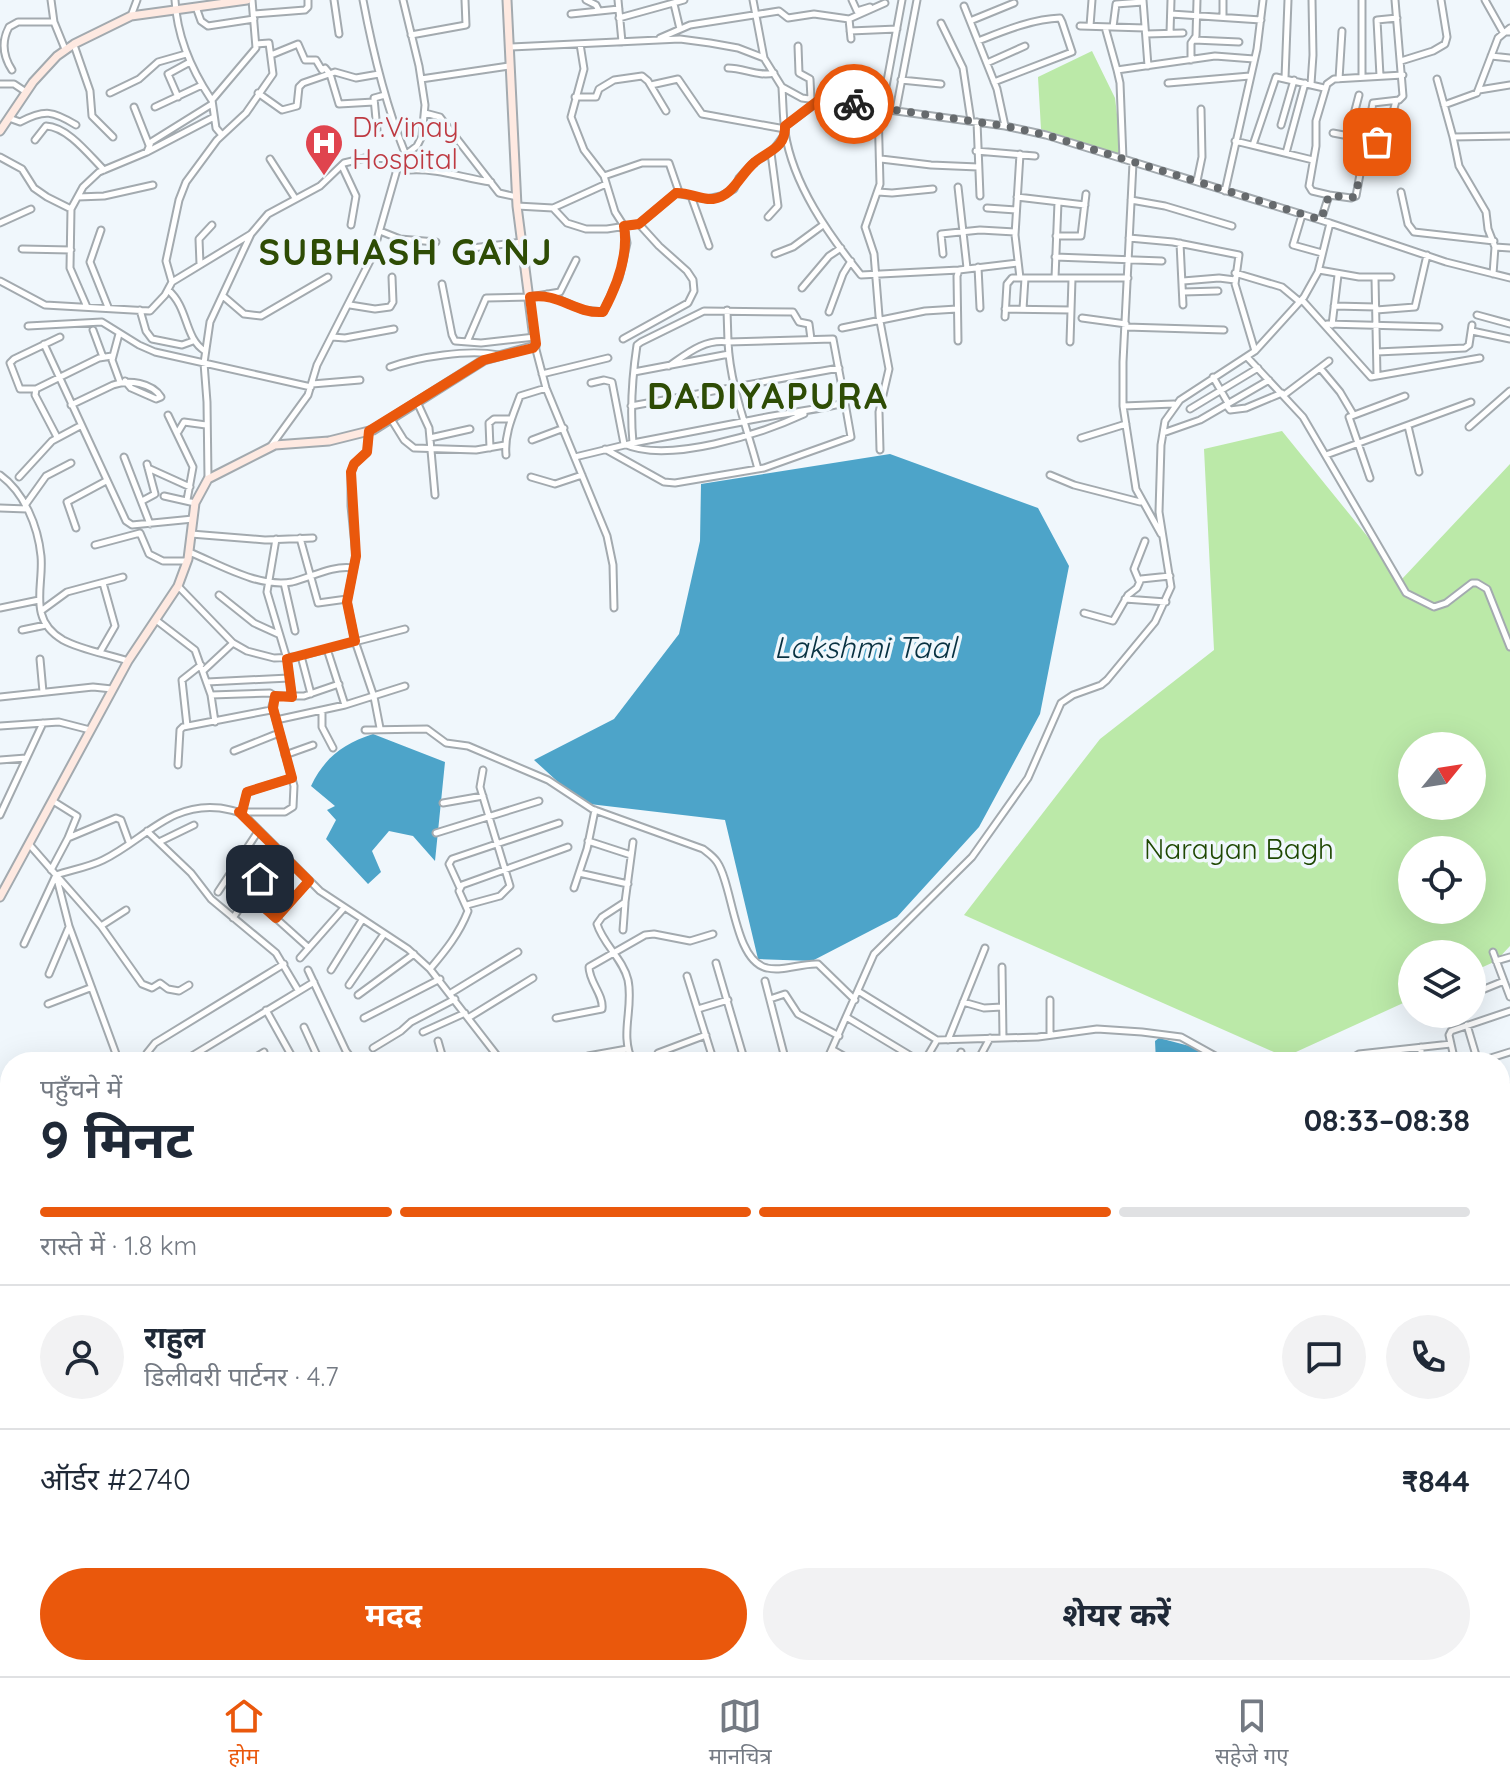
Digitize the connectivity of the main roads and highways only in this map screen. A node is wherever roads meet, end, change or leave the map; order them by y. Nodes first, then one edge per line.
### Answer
1 (250, 0) edge
2 (507, 0) edge
3 (175, 4) edge
4 (0, 131) edge
5 (4, 880) edge
6 (0, 897) edge

1 - 3 main road
2 - 5 main road
3 - 4 main road
5 - 6 main road

